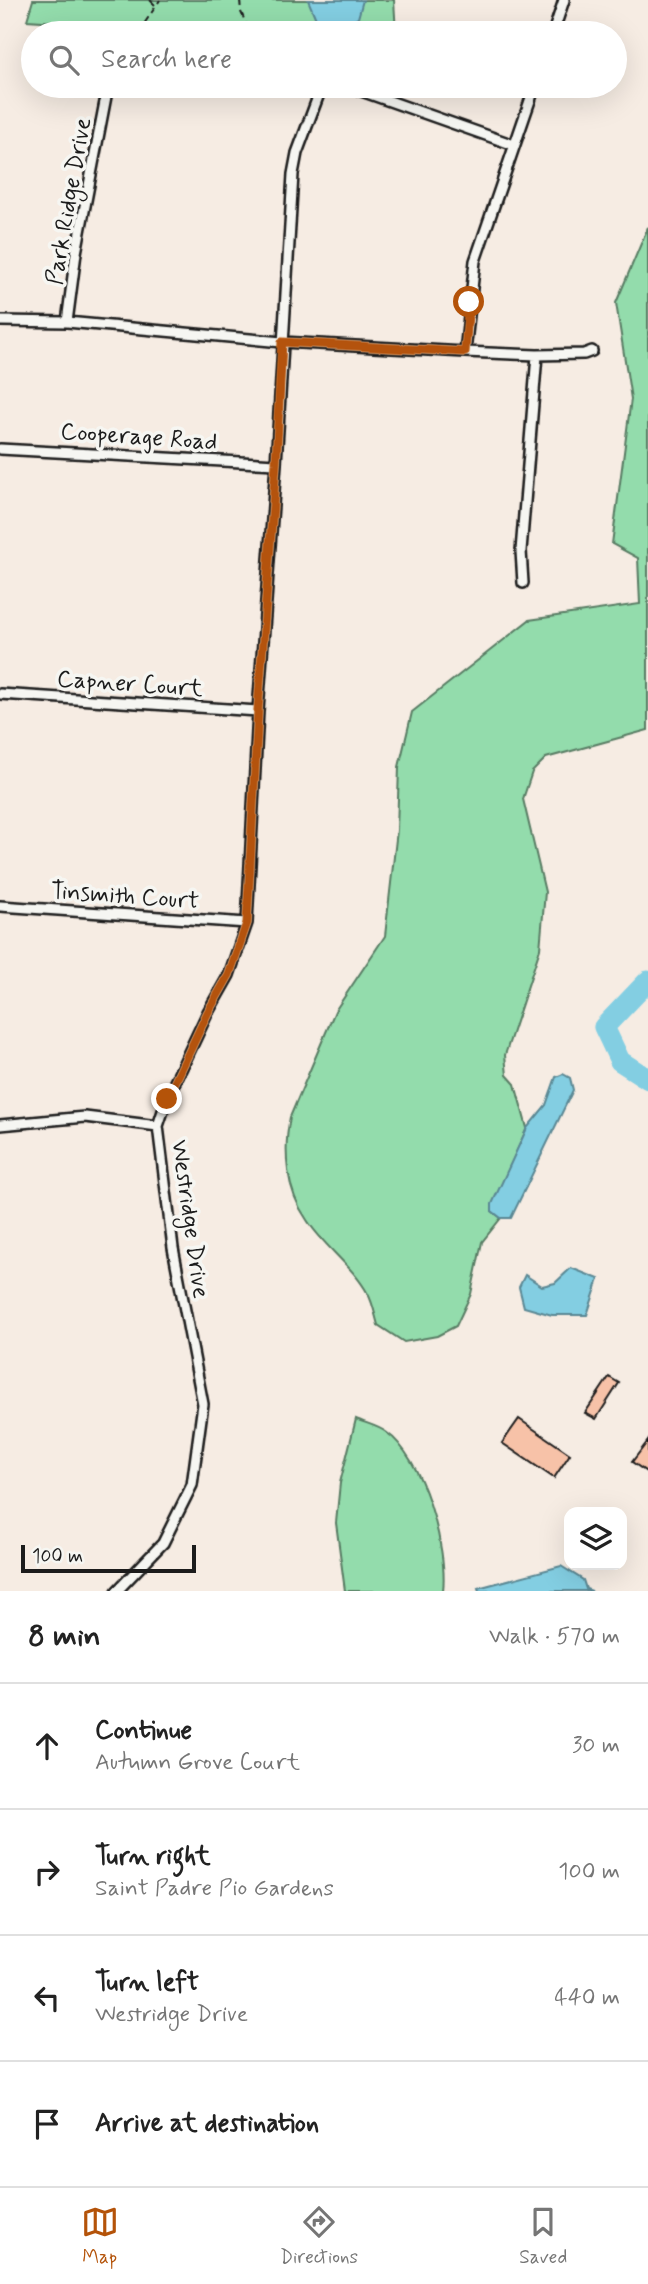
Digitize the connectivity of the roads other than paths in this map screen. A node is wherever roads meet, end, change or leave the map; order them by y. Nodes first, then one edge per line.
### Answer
1 (564, 0) edge
2 (557, 21) edge
3 (106, 98) edge
4 (318, 98) edge
5 (381, 98) edge
6 (530, 98) edge
7 (514, 145) junction
8 (0, 321) edge
9 (67, 322) junction
10 (282, 342) junction
11 (592, 351) dead end
12 (465, 352) junction
13 (537, 355) junction
14 (0, 449) edge
15 (276, 464) junction
16 (523, 583) dead end
17 (0, 694) edge
18 (258, 710) junction
19 (0, 906) edge
20 (247, 923) junction
21 (0, 1125) edge
22 (158, 1126) junction
23 (117, 1591) edge

1 - 2 street
3 - 9 street, Park Ridge Drive
4 - 10 street, Westridge Drive
5 - 7 street
6 - 7 street
7 - 12 street
8 - 9 street
9 - 10 street
10 - 12 street
10 - 15 street, Westridge Drive
11 - 13 street
12 - 13 street
13 - 16 street
14 - 15 street, Cooperage Road
15 - 18 street, Westridge Drive
17 - 18 street, Capner Court
18 - 20 street, Westridge Drive
19 - 20 street, Tinsmith Court
20 - 22 street, Westridge Drive
21 - 22 street
22 - 23 street, Westridge Drive

